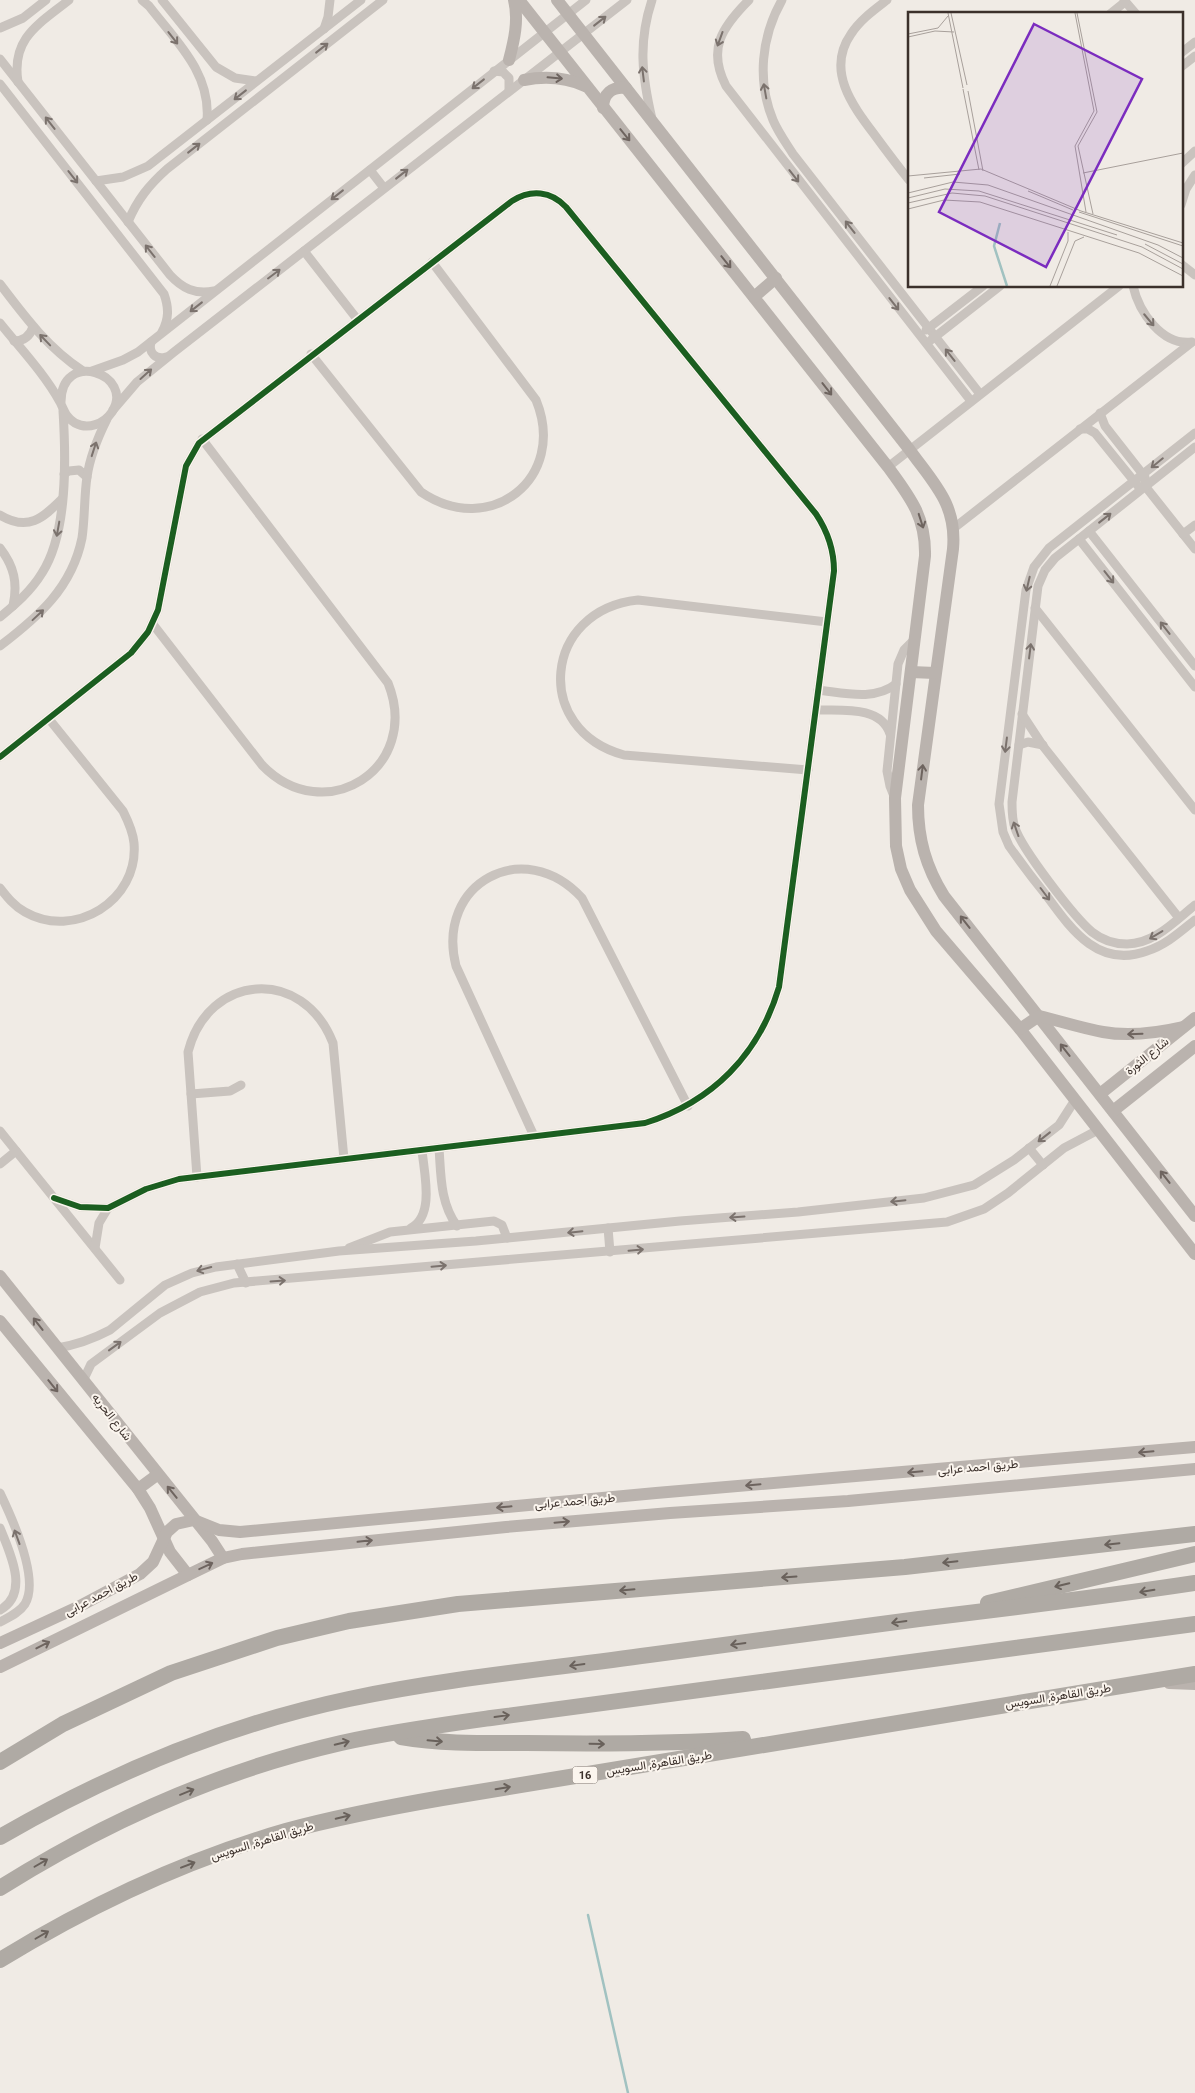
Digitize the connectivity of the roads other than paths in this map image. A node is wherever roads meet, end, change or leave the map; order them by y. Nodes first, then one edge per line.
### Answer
1 (46, 0) edge
2 (69, 0) edge
3 (162, 0) edge
4 (330, 0) edge
5 (361, 0) edge
6 (383, 0) edge
7 (514, 0) edge
8 (520, 0) edge
9 (557, 0) edge
10 (586, 0) edge
11 (627, 0) edge
12 (652, 0) edge
13 (749, 0) edge
14 (782, 0) edge
15 (887, 0) edge
16 (1125, 1) edge
17 (147, 2) edge
18 (1112, 12) edge
19 (1134, 12) edge
20 (568, 14) junction
21 (23, 18) junction
22 (0, 28) edge
23 (32, 29) junction
24 (323, 30) junction
25 (544, 33) junction
26 (584, 34) junction
27 (1195, 42) edge
28 (1182, 52) edge
29 (560, 53) junction
30 (1195, 56) edge
31 (207, 58) junction
32 (0, 59) edge
33 (508, 60) junction
34 (195, 66) junction
35 (1182, 66) edge
36 (494, 71) junction
37 (524, 80) junction
38 (18, 82) junction
39 (256, 82) junction
40 (0, 84) edge
41 (586, 86) junction
42 (626, 88) junction
43 (509, 91) junction
44 (603, 108) junction
45 (208, 120) junction
46 (653, 122) junction
47 (1195, 151) edge
48 (159, 158) junction
49 (1182, 163) edge
50 (167, 169) junction
51 (370, 170) junction
52 (907, 174) edge
53 (1195, 175) edge
54 (96, 181) junction
55 (384, 188) junction
56 (1182, 202) edge
57 (128, 222) junction
58 (304, 251) junction
59 (432, 262) junction
60 (1182, 265) edge
61 (164, 268) junction
62 (1195, 275) edge
63 (152, 276) junction
64 (776, 278) junction
65 (0, 284) edge
66 (980, 288) edge
67 (994, 288) edge
68 (1116, 288) edge
69 (1134, 288) edge
70 (216, 291) junction
71 (754, 297) junction
72 (357, 319) junction
73 (0, 323) edge
74 (33, 327) junction
75 (929, 328) junction
76 (160, 335) junction
77 (919, 336) junction
78 (936, 336) junction
79 (14, 341) junction
80 (151, 342) junction
81 (1193, 342) edge
82 (926, 344) junction
83 (311, 354) junction
84 (166, 358) junction
85 (88, 371) junction
86 (980, 394) junction
87 (971, 401) junction
88 (62, 407) junction
89 (1100, 413) junction
90 (111, 414) junction
91 (1080, 429) junction
92 (1195, 433) edge
93 (202, 439) junction
94 (1195, 447) edge
95 (909, 450) junction
96 (888, 467) junction
97 (64, 474) junction
98 (1143, 474) junction
99 (87, 477) junction
100 (1133, 482) junction
101 (1145, 486) junction
102 (62, 499) junction
103 (0, 515) edge
104 (1195, 525) edge
105 (954, 528) junction
106 (1089, 531) junction
107 (1183, 534) junction
108 (1079, 539) junction
109 (0, 548) edge
110 (1195, 549) edge
111 (1041, 557) junction
112 (1049, 564) junction
113 (13, 607) junction
114 (1036, 608) junction
115 (0, 617) edge
116 (827, 622) junction
117 (152, 623) junction
118 (915, 639) junction
119 (0, 646) edge
120 (1195, 666) edge
121 (911, 672) junction
122 (935, 673) junction
123 (1015, 674) junction
124 (1027, 675) junction
125 (896, 684) junction
126 (1195, 687) edge
127 (818, 690) junction
128 (1013, 690) junction
129 (1025, 691) junction
130 (870, 695) junction
131 (816, 710) junction
132 (868, 713) junction
133 (1022, 714) junction
134 (48, 719) junction
135 (891, 736) junction
136 (1019, 745) junction
137 (1043, 746) junction
138 (0, 757) edge
139 (808, 770) junction
140 (895, 798) junction
141 (1195, 810) edge
142 (0, 888) edge
143 (1195, 905) edge
144 (1179, 918) junction
145 (1195, 920) edge
146 (1039, 1016) junction
147 (1195, 1018) edge
148 (1183, 1027) junction
149 (1020, 1030) junction
150 (1195, 1046) edge
151 (241, 1085) dead end
152 (191, 1094) junction
153 (1100, 1094) junction
154 (1075, 1100) junction
155 (688, 1106) junction
156 (1113, 1111) junction
157 (1098, 1130) junction
158 (0, 1131) edge
159 (534, 1136) junction
160 (439, 1148) junction
161 (1029, 1148) junction
162 (422, 1150) junction
163 (16, 1152) junction
164 (344, 1159) junction
165 (0, 1164) edge
166 (1043, 1165) junction
167 (197, 1177) junction
168 (54, 1198) junction
169 (444, 1200) junction
170 (426, 1202) junction
171 (108, 1208) junction
172 (1195, 1216) edge
173 (457, 1226) junction
174 (608, 1228) junction
175 (407, 1229) junction
176 (507, 1238) junction
177 (94, 1248) junction
178 (339, 1251) junction
179 (610, 1252) junction
180 (1195, 1254) edge
181 (237, 1264) junction
182 (0, 1276) edge
183 (120, 1280) dead end
184 (246, 1283) junction
185 (0, 1322) edge
186 (57, 1348) junction
187 (83, 1381) junction
188 (1195, 1447) edge
189 (1098, 1456) junction
190 (1195, 1469) edge
191 (157, 1474) junction
192 (1100, 1478) junction
193 (138, 1489) junction
194 (0, 1493) edge
195 (194, 1520) junction
196 (0, 1528) edge
197 (1195, 1534) edge
198 (164, 1538) junction
199 (1195, 1554) edge
200 (24, 1556) junction
201 (223, 1558) junction
202 (12, 1561) junction
203 (188, 1575) junction
204 (133, 1579) junction
205 (1195, 1584) edge
206 (140, 1597) junction
207 (13, 1599) junction
208 (26, 1603) junction
209 (0, 1610) edge
210 (923, 1619) junction
211 (0, 1622) edge
212 (1195, 1624) edge
213 (0, 1643) edge
214 (0, 1667) edge
215 (1195, 1674) edge
216 (1150, 1681) junction
217 (1195, 1684) edge
218 (386, 1734) junction
219 (820, 1735) junction
220 (0, 1762) edge
221 (0, 1838) edge
222 (0, 1888) edge
223 (0, 1960) edge

1 - 21 street
2 - 23 street
3 - 31 street
4 - 24 street
5 - 24 street
50 -> 6 street
7 - 33 street
8 - 25 street
9 - 20 street
10 - 20 street
26 -> 11 street
46 -> 12 street
13 -> 77 street
75 -> 14 street
15 - 52 street
16 - 18 street
16 - 19 street
17 -> 34 street
20 - 25 street
20 - 26 street
21 - 22 street
21 - 23 street
23 - 38 street
24 - 39 street
25 - 29 street
25 - 33 street
26 - 29 street
26 - 42 street
27 - 28 street
29 - 37 street
29 - 41 street
30 - 35 street
31 - 34 street
31 - 39 street
32 - 38 street
33 - 36 street
34 - 45 street
36 - 43 street
36 -> 51 street
37 -> 41 street
37 - 43 street
54 -> 38 street
39 -> 45 street
40 -> 63 street
41 - 44 street
42 - 44 street
42 - 46 street
55 -> 43 street
44 -> 71 street
45 - 48 street
46 - 64 street
47 - 49 street
48 - 50 street
48 - 54 street
50 - 57 street
51 - 55 street
51 -> 70 street
53 - 56 street
54 - 57 street
55 - 58 street
61 -> 57 street
58 - 72 street
84 -> 58 street
59 - 72 street
59 - 83 street
59 - 116 street
60 - 62 street
61 - 63 street
61 - 70 street
63 - 76 street
64 - 71 street
64 - 95 street
65 - 74 street
66 - 75 street
67 - 78 street
68 - 86 street
69 -> 81 street
70 -> 76 street
71 -> 96 street
72 - 83 street
73 - 79 street
74 - 79 street
85 -> 74 street
75 - 77 street
75 - 78 street
76 - 80 street
77 - 82 street
78 - 82 street
86 -> 78 street
79 - 88 street
80 - 84 street
80 - 85 street
81 - 89 street
82 - 87 street
83 - 93 street
90 -> 84 street
85 - 88 street
85 - 90 street
86 - 87 street
87 - 95 street
88 - 90 street
88 - 97 street
89 - 91 street
89 - 98 street
99 -> 90 street
91 - 100 street
91 - 105 street
92 -> 98 street
93 - 117 street
93 - 117 street
94 - 101 street
95 - 96 street
95 - 105 street
96 -> 118 street
97 - 99 street
97 - 102 street
98 - 100 street
98 - 101 street
119 -> 99 street
100 - 101 street
100 - 111 street
106 -> 101 street
101 - 107 street
102 - 103 street
102 -> 113 street
104 - 107 street
105 - 122 street
106 - 108 street
120 -> 106 street
107 - 110 street
108 - 112 street
108 -> 126 street
109 - 113 street
111 - 112 street
111 -> 123 street
112 - 114 street
113 - 115 street
124 -> 114 street
114 - 141 street
116 - 127 street
116 - 139 street
117 - 134 street
118 - 121 street
118 - 125 street
121 - 122 street
121 - 140 street
146 -> 122 street
123 - 124 street
123 - 128 street
124 - 129 street
125 - 130 street
125 - 135 street
127 - 130 street
127 - 131 street
128 - 129 street
128 -> 145 street
129 - 133 street
130 - 132 street
131 - 132 street
131 - 139 street
132 - 135 street
133 - 136 street
133 - 137 street
134 - 138 street
134 - 142 street
135 - 140 street
136 - 137 street
144 -> 136 street
137 - 144 street
139 - 155 street
140 - 149 street
143 - 144 street
148 -> 146 street
146 - 149 street
153 -> 146 street
147 - 148 street, شارع الثورة
148 - 153 street, شارع الثورة
149 - 154 street
150 - 156 street, شارع الثورة
151 - 152 street
152 - 164 street
152 - 167 street
153 - 156 street
154 - 157 street
154 -> 161 street
155 - 159 street
155 - 159 street
172 -> 156 street
157 - 166 street
157 - 180 street
158 - 163 street
159 - 160 street
160 - 162 street
160 - 169 street
161 - 166 street
161 -> 174 street
162 - 164 street
162 - 170 street
163 - 165 street
163 - 168 street
164 - 167 street
179 -> 166 street
167 - 171 street
168 - 171 street
168 - 177 street
169 - 170 street
169 - 173 street
170 - 175 street
171 - 177 street
173 - 175 street
173 - 176 street
174 -> 176 street
174 - 179 street
175 - 178 street
176 - 178 street
177 - 183 street
178 - 181 street
184 -> 179 street
181 - 184 street
181 -> 186 street
186 -> 182 street, شارع الحريه
187 -> 184 street
185 -> 193 street
186 - 187 street, شارع الحريه
187 - 191 street, شارع الحريه
188 -> 189 street, طريق احمد عرابى
189 - 192 street
189 -> 195 street, طريق احمد عرابى
190 - 192 street, طريق احمد عرابى
191 - 193 street
195 -> 191 street, شارع الحريه
201 -> 192 street, طريق احمد عرابى
193 - 198 street
200 -> 194 street
195 - 198 street, طريق احمد عرابى
195 - 201 street, شارع الحريه
196 - 202 street
197 -> 220 highway
198 - 203 street
198 - 204 street, طريق احمد عرابى
199 -> 210 highway
200 - 202 street
200 - 208 street
203 -> 201 street, طريق احمد عرابى
202 - 207 street
203 - 206 street, طريق احمد عرابى
204 - 206 street
204 - 213 street, طريق احمد عرابى
205 -> 210 highway
214 -> 206 street, طريق احمد عرابى
207 - 208 street
207 - 209 street
208 - 211 street
210 -> 221 highway
218 -> 212 highway
215 - 216 highway, طريق القاهرة, السويس / 16
216 - 217 street
216 - 219 highway, طريق القاهرة, السويس / 16
218 -> 219 highway
222 -> 218 highway
223 -> 219 highway, طريق القاهرة, السويس / 16

